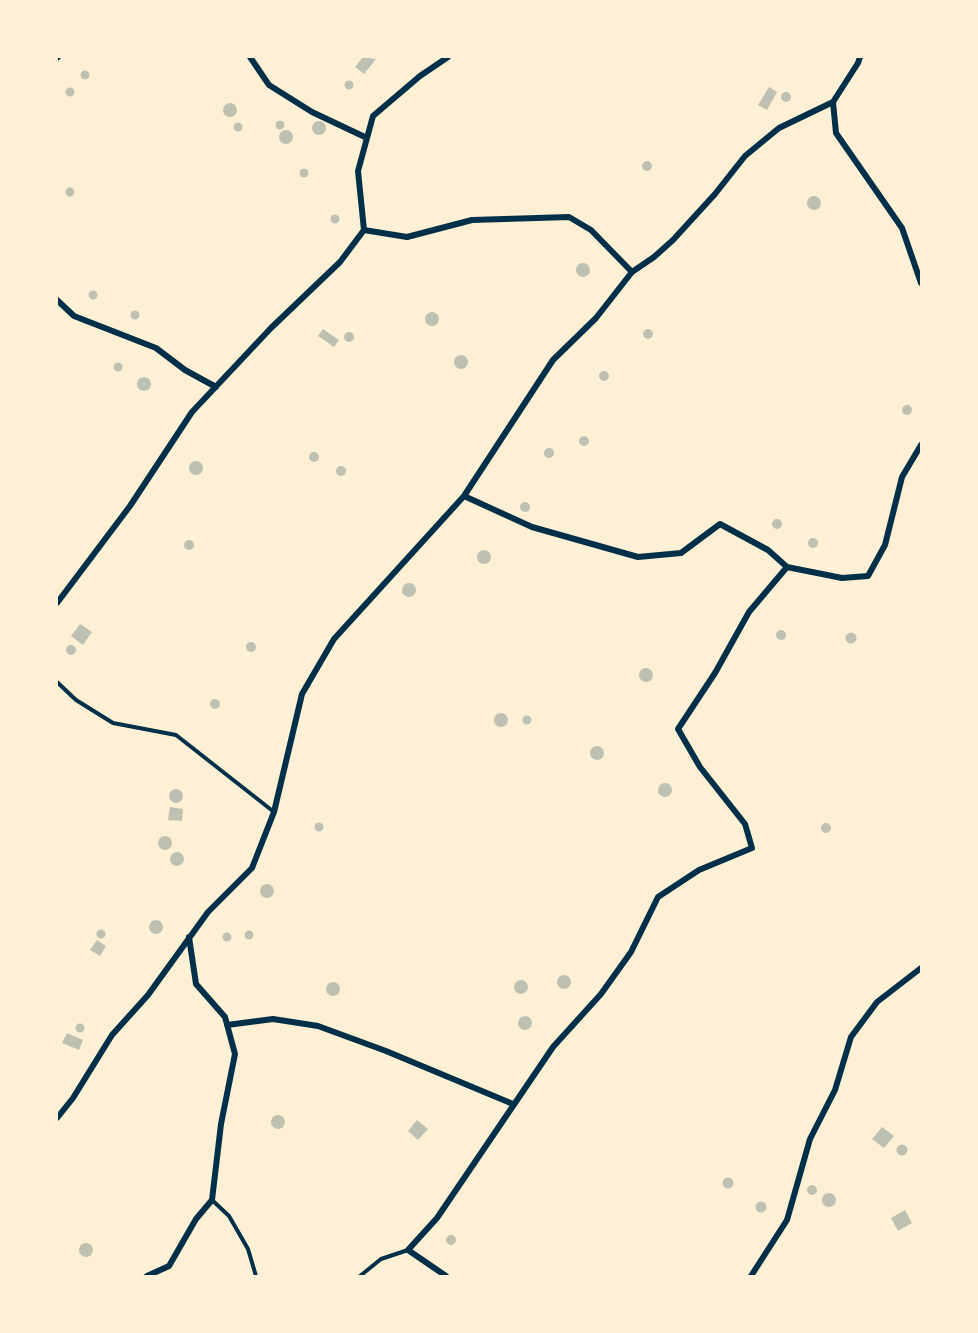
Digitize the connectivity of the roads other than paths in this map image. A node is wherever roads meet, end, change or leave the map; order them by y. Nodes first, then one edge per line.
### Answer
1 (250, 57) edge
2 (448, 57) edge
3 (860, 57) edge
4 (833, 102) junction
5 (367, 138) junction
6 (364, 230) junction
7 (632, 272) junction
8 (921, 283) edge
9 (57, 300) edge
10 (216, 387) junction
11 (921, 445) edge
12 (464, 496) junction
13 (787, 567) junction
14 (57, 603) edge
15 (57, 682) edge
16 (274, 812) junction
17 (189, 937) junction
18 (921, 968) edge
19 (227, 1025) junction
20 (513, 1104) junction
21 (57, 1118) edge
22 (212, 1200) junction
23 (408, 1250) junction
24 (147, 1276) edge
25 (256, 1276) edge
26 (360, 1276) edge
27 (446, 1276) edge
28 (751, 1276) edge

1 - 5 street
2 - 5 street
3 - 4 street
4 - 7 street
4 - 8 street
5 - 6 street
6 - 7 street
6 - 10 street
7 - 12 street
9 - 10 street
10 - 14 street
11 - 13 street
12 - 13 street
12 - 16 street
13 - 20 street
15 - 16 lane
16 - 17 street
17 - 19 street
17 - 21 street
18 - 28 street
19 - 20 street
19 - 22 street
20 - 23 street
22 - 24 street
22 - 25 lane
23 - 26 lane
23 - 27 street

